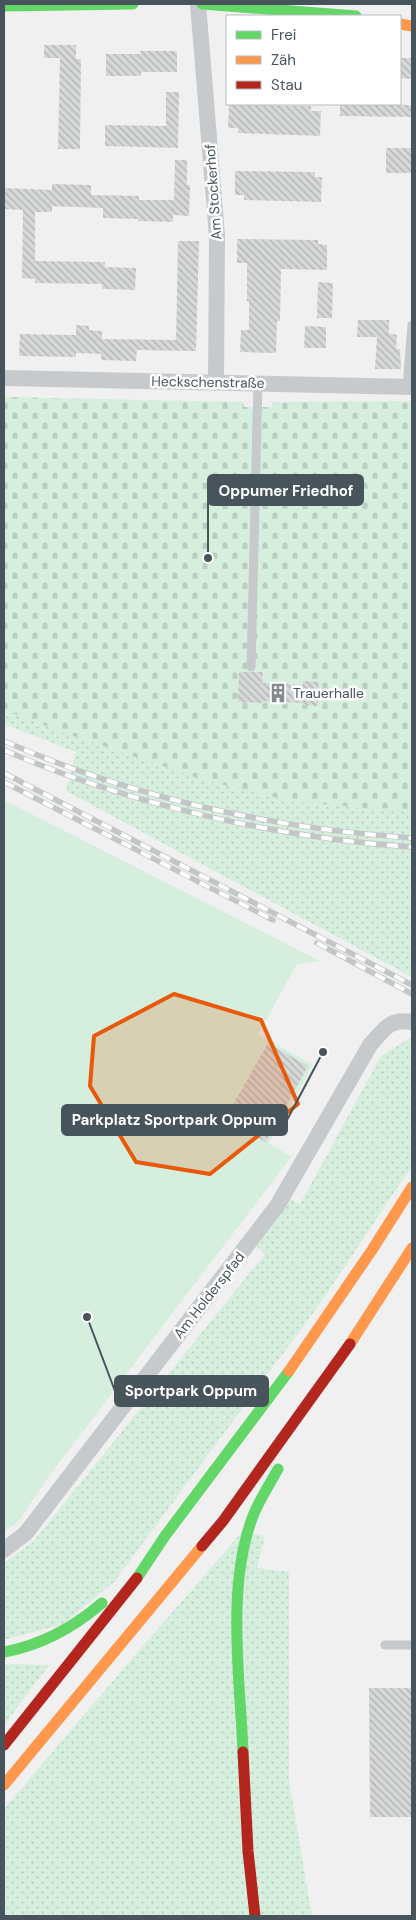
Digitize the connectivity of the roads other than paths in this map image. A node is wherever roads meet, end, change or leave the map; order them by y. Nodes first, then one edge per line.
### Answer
1 (133, 4) edge
2 (200, 4) edge
3 (4, 6) edge
4 (287, 7) edge
5 (348, 15) edge
6 (412, 325) edge
7 (4, 376) edge
8 (216, 381) junction
9 (258, 383) junction
10 (410, 386) edge
11 (251, 667) dead end
12 (412, 1022) edge
13 (412, 1187) edge
14 (412, 1248) edge
15 (351, 1343) junction
16 (345, 1371) dead end
17 (285, 1459) dead end
18 (165, 1536) junction
19 (4, 1550) edge
20 (385, 1645) dead end
21 (412, 1645) edge
22 (4, 1652) edge
23 (4, 1745) edge
24 (4, 1785) edge
25 (256, 1916) edge

1 - 3 main road
2 - 4 main road
2 - 8 street, Am Stockerhof
4 - 5 main road
6 - 10 lane
7 - 8 street, Heckschenstraße
8 - 9 street, Heckschenstraße
9 - 10 street, Heckschenstraße
9 - 11 lane
12 - 19 street, Am Holderspfad
13 - 18 main road
14 - 15 main road
15 - 16 main road
15 - 24 main road
17 - 25 main road
18 - 22 main road
18 - 23 main road
20 - 21 lane

